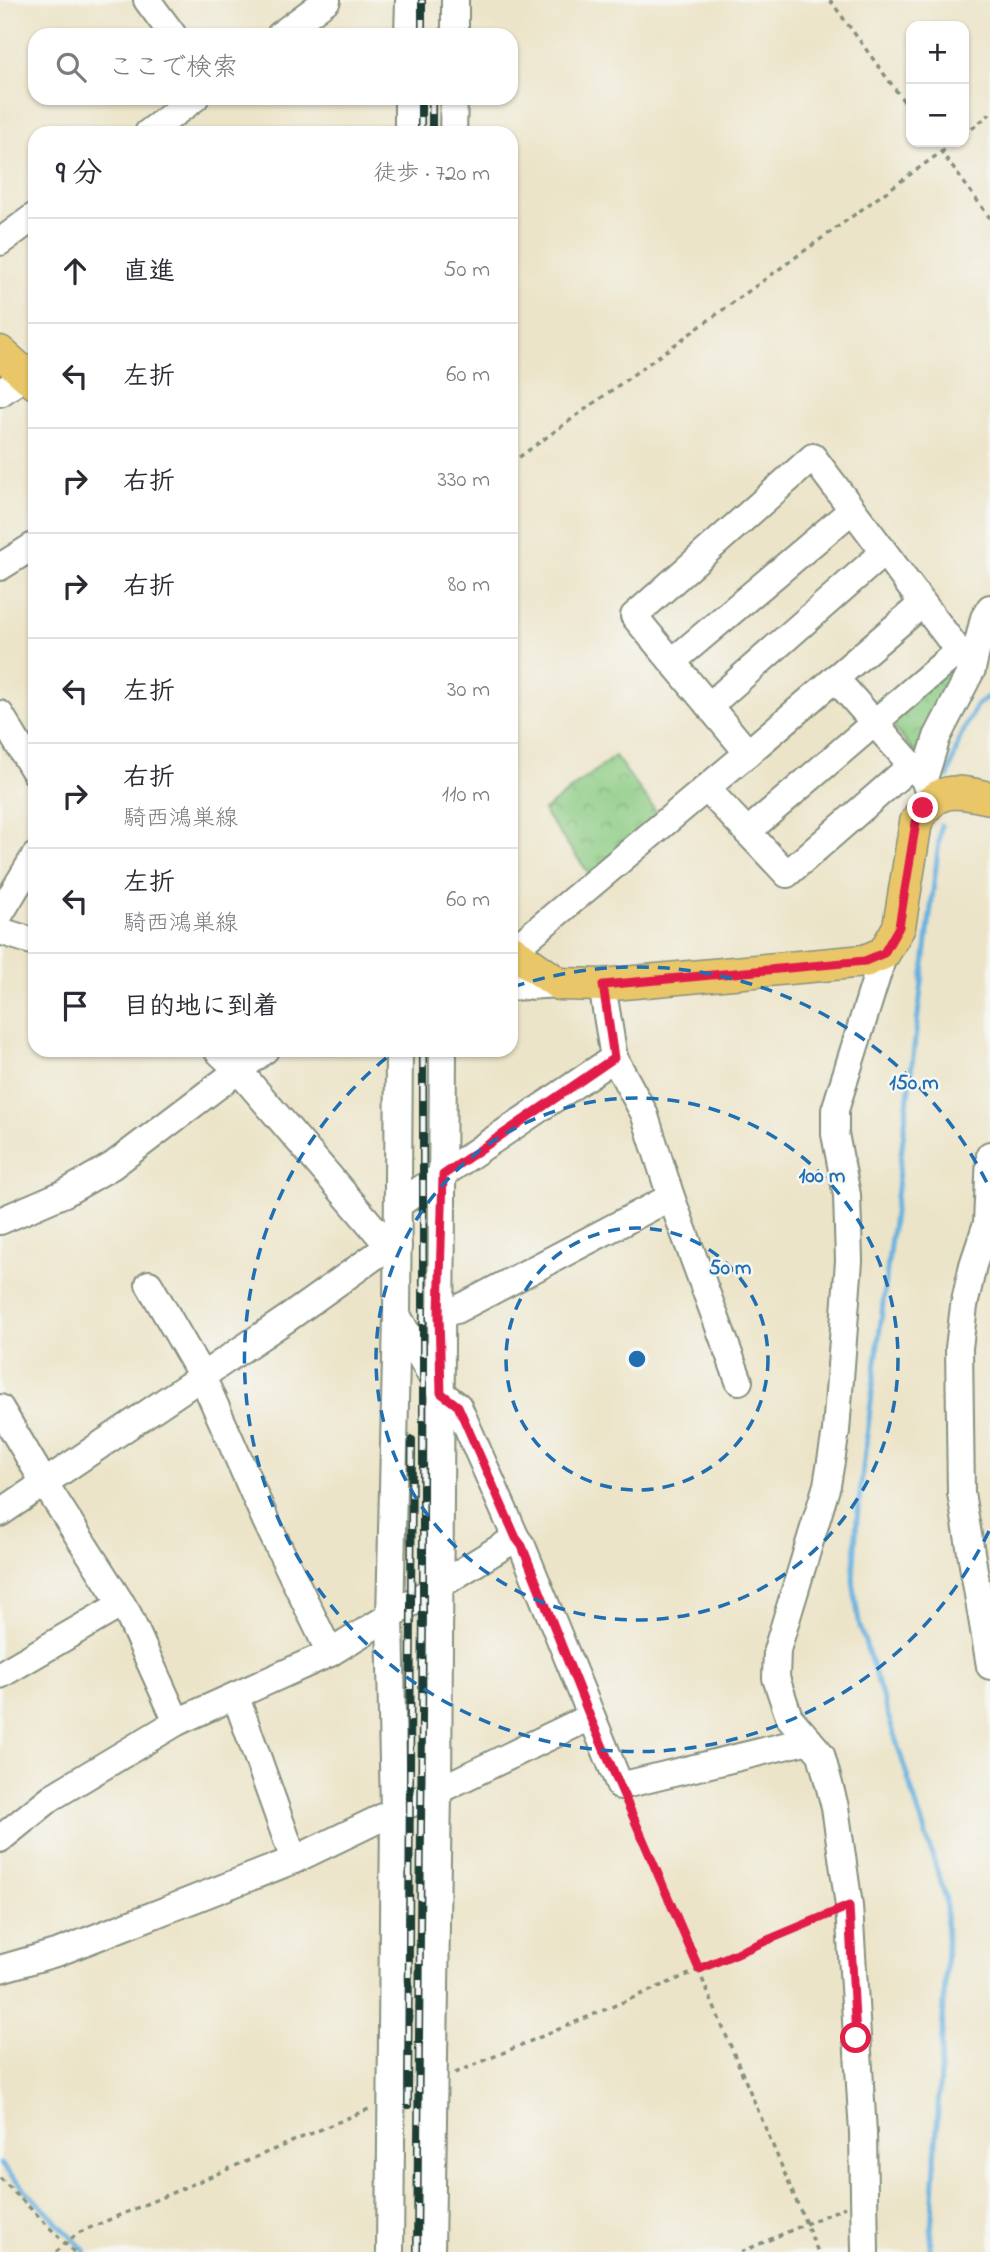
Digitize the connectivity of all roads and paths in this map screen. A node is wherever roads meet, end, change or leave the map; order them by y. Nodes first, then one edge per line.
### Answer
1 (147, 0) edge
2 (327, 0) edge
3 (409, 0) edge
4 (455, 0) edge
5 (830, 0) edge
6 (168, 28) edge
7 (289, 28) edge
8 (408, 28) edge
9 (455, 28) edge
10 (906, 104) edge
11 (186, 105) edge
12 (408, 105) edge
13 (454, 105) edge
14 (990, 114) edge
15 (157, 126) edge
16 (408, 126) edge
17 (453, 126) edge
18 (969, 131) edge
19 (938, 147) edge
20 (948, 147) edge
21 (942, 152) junction
22 (990, 218) edge
23 (28, 221) edge
24 (0, 242) edge
25 (0, 352) edge
26 (28, 376) edge
27 (28, 380) edge
28 (0, 393) edge
29 (518, 458) edge
30 (852, 510) junction
31 (28, 549) edge
32 (884, 552) junction
33 (2, 562) edge
34 (922, 604) junction
35 (990, 608) edge
36 (965, 660) junction
37 (672, 662) junction
38 (835, 678) junction
39 (709, 706) junction
40 (0, 714) edge
41 (874, 724) junction
42 (748, 753) junction
43 (28, 760) edge
44 (922, 781) junction
45 (708, 789) junction
46 (990, 798) edge
47 (747, 832) junction
48 (28, 868) edge
49 (0, 914) edge
50 (0, 931) edge
51 (28, 940) edge
52 (518, 944) edge
53 (884, 953) junction
54 (518, 955) edge
55 (559, 984) junction
56 (603, 985) junction
57 (518, 987) edge
58 (224, 1057) edge
59 (256, 1057) edge
60 (399, 1057) edge
61 (443, 1057) edge
62 (614, 1058) junction
63 (239, 1071) junction
64 (990, 1155) edge
65 (443, 1175) junction
66 (671, 1197) junction
67 (399, 1203) junction
68 (0, 1221) edge
69 (394, 1246) junction
70 (981, 1269) edge
71 (149, 1284) dead end
72 (439, 1314) junction
73 (397, 1316) junction
74 (202, 1376) junction
75 (739, 1381) dead end
76 (441, 1393) junction
77 (0, 1408) edge
78 (45, 1484) junction
79 (0, 1513) edge
80 (516, 1538) junction
81 (438, 1584) junction
82 (122, 1604) junction
83 (390, 1617) junction
84 (330, 1653) junction
85 (990, 1666) edge
86 (0, 1675) edge
87 (236, 1697) junction
88 (590, 1717) junction
89 (177, 1722) junction
90 (809, 1740) junction
91 (620, 1786) junction
92 (438, 1792) junction
93 (394, 1812) junction
94 (0, 1839) edge
95 (294, 1860) junction
96 (849, 1906) junction
97 (0, 1969) edge
98 (699, 1969) junction
99 (433, 2083) junction
100 (392, 2099) junction
101 (0, 2178) edge
102 (863, 2199) junction
103 (806, 2224) junction
104 (65, 2243) junction
105 (56, 2252) edge
106 (74, 2252) edge
107 (390, 2252) edge
108 (431, 2252) edge
109 (741, 2252) edge
110 (818, 2252) edge
111 (865, 2252) edge

1 - 6 street
2 - 7 street
3 - 8 street
4 - 9 street
5 - 10 path
11 - 15 street
12 - 16 street
13 - 17 street
14 - 18 path
19 - 21 path
20 - 21 path
21 - 22 path
21 - 29 path
23 - 24 street
25 - 26 main road
27 - 28 street
30 - 32 street
30 - 37 street
30 - 37 street
31 - 33 street
32 - 34 street
32 - 39 street
34 - 36 street
34 - 38 street
35 - 36 street
36 - 41 street
36 - 44 street
37 - 39 street
38 - 41 street
38 - 42 street
39 - 42 street
40 - 43 street
41 - 44 street
41 - 47 street
42 - 45 street
44 - 46 main road
44 - 47 street
44 - 53 main road
45 - 47 street
45 - 52 street
48 - 49 street
50 - 51 street
53 - 56 main road
53 - 90 street
54 - 55 main road
55 - 56 main road
55 - 57 street
56 - 62 street
58 - 63 street
59 - 63 street
60 - 67 street
61 - 65 street
62 - 65 street
62 - 66 street
63 - 68 street
63 - 69 street
64 - 70 street
65 - 67 street
65 - 72 street
66 - 72 street
66 - 75 street
67 - 69 street
69 - 73 street
69 - 74 street
70 - 85 street
71 - 74 street
72 - 76 street
73 - 76 street
73 - 83 street
74 - 78 street
74 - 84 street
76 - 80 street
76 - 81 street
77 - 78 street
78 - 79 street
78 - 82 street
80 - 81 street
80 - 88 street
81 - 83 street
81 - 92 street
82 - 86 street
82 - 89 street
83 - 84 street
83 - 93 street
84 - 87 street
87 - 89 street
87 - 95 street
88 - 91 street
88 - 92 street
89 - 94 street
90 - 91 street
90 - 96 street
91 - 98 path
92 - 93 street
92 - 99 street
93 - 95 street
93 - 100 street
95 - 97 street
96 - 98 path
96 - 102 street
98 - 99 path
98 - 103 path
99 - 108 street
100 - 104 path
100 - 107 street
101 - 104 path
102 - 103 path
102 - 111 street
103 - 109 path
103 - 110 path
104 - 105 path
104 - 106 path

